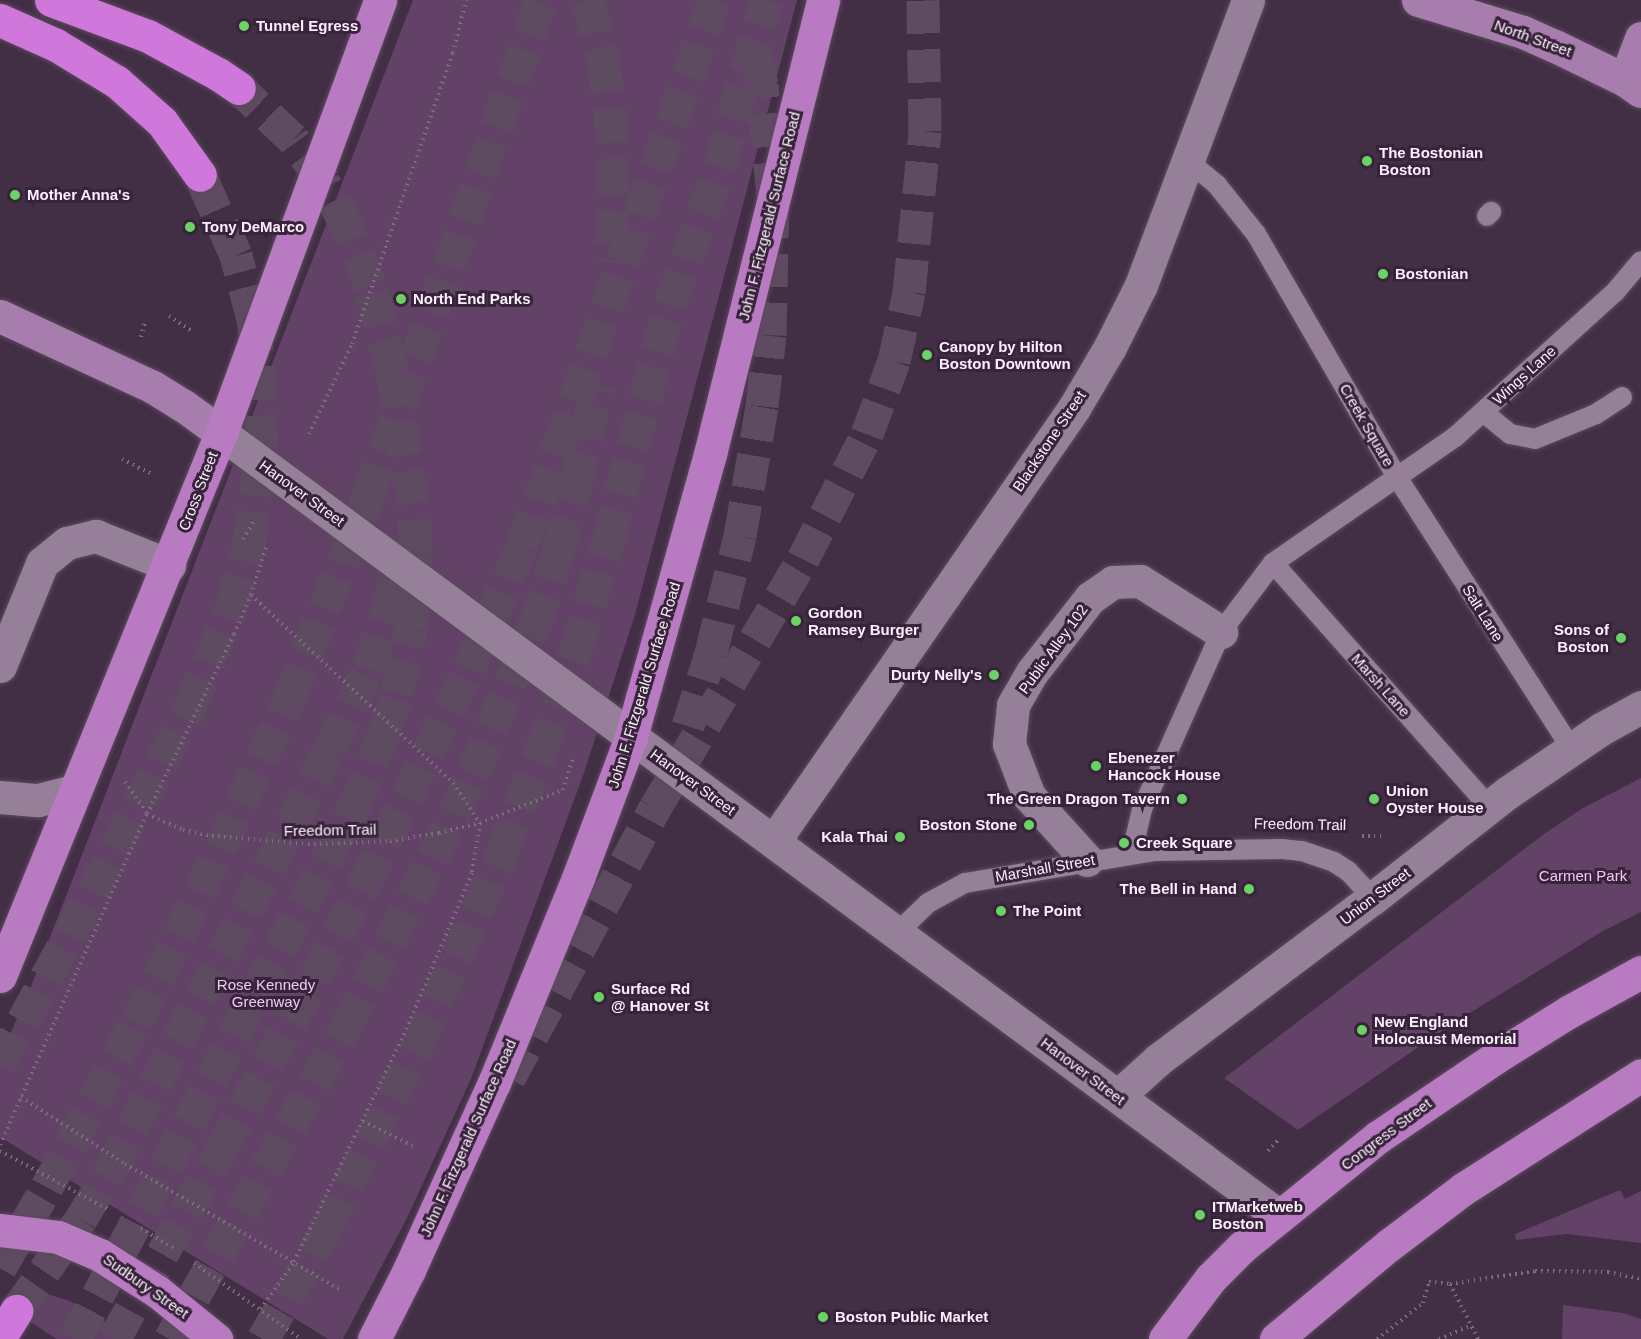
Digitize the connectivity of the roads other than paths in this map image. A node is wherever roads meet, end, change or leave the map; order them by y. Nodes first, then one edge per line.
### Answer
1 (51, 0) edge
2 (380, 0) edge
3 (823, 0) edge
4 (1248, 0) edge
5 (1418, 0) edge
6 (0, 20) edge
7 (1641, 38) edge
8 (1633, 85) edge
9 (239, 88) tunnel mouth
10 (1189, 162) junction
11 (200, 175) tunnel mouth
12 (1641, 261) edge
13 (0, 316) edge
14 (1622, 397) dead end
15 (1483, 412) junction
16 (221, 433) junction
17 (1397, 477) junction
18 (1273, 563) junction
19 (169, 566) junction
20 (1221, 632) junction
21 (0, 666) edge
22 (1641, 707) edge
23 (631, 737) junction
24 (1571, 748) junction
25 (75, 791) junction
26 (0, 797) edge
27 (1490, 807) junction
28 (774, 841) junction
29 (1138, 853) junction
30 (1087, 860) junction
31 (1373, 898) junction
32 (897, 933) junction
33 (1641, 972) edge
34 (0, 976) edge
35 (1641, 1075) edge
36 (1120, 1098) junction
37 (1279, 1216) junction
38 (0, 1230) edge
39 (216, 1339) edge
40 (374, 1339) edge
41 (1165, 1339) edge
42 (1276, 1339) edge

1 - 9 highway
2 - 16 main road, Cross Street
3 - 23 main road, John F. Fitzgerald Surface Road
4 - 10 street, Blackstone Street
5 - 8 main road, North Street
6 - 11 highway
7 - 8 main road
10 - 17 lane, Creek Square
10 - 28 street, Blackstone Street
12 - 15 lane, Wings Lane
13 - 16 main road, Hanover Street
14 - 15 lane
15 - 17 lane, Wings Lane
16 - 19 main road, Cross Street
16 - 23 street, Hanover Street
17 - 18 lane, Creek Square
17 - 24 lane, Salt Lane
18 - 20 lane, Creek Square
18 - 27 lane, Marsh Lane
19 - 21 street
19 - 25 main road, Cross Street
20 - 29 lane, Creek Square
20 - 30 street, Public Alley 102
22 - 24 street, Union Street
23 - 28 street, Hanover Street
23 - 40 main road, John F. Fitzgerald Surface Road
24 - 27 street, Union Street
25 - 26 street
25 - 34 main road, Cross Street
27 - 31 street, Union Street
28 - 32 street, Hanover Street
29 - 30 lane, Marshall Street
29 - 31 lane, Marshall Street
30 - 32 lane, Marshall Street
31 - 36 street, Union Street
32 - 36 street, Hanover Street
33 - 37 main road, Congress Street
35 - 42 main road
36 - 37 street, Hanover Street
37 - 41 main road, Congress Street
38 - 39 main road, Sudbury Street

